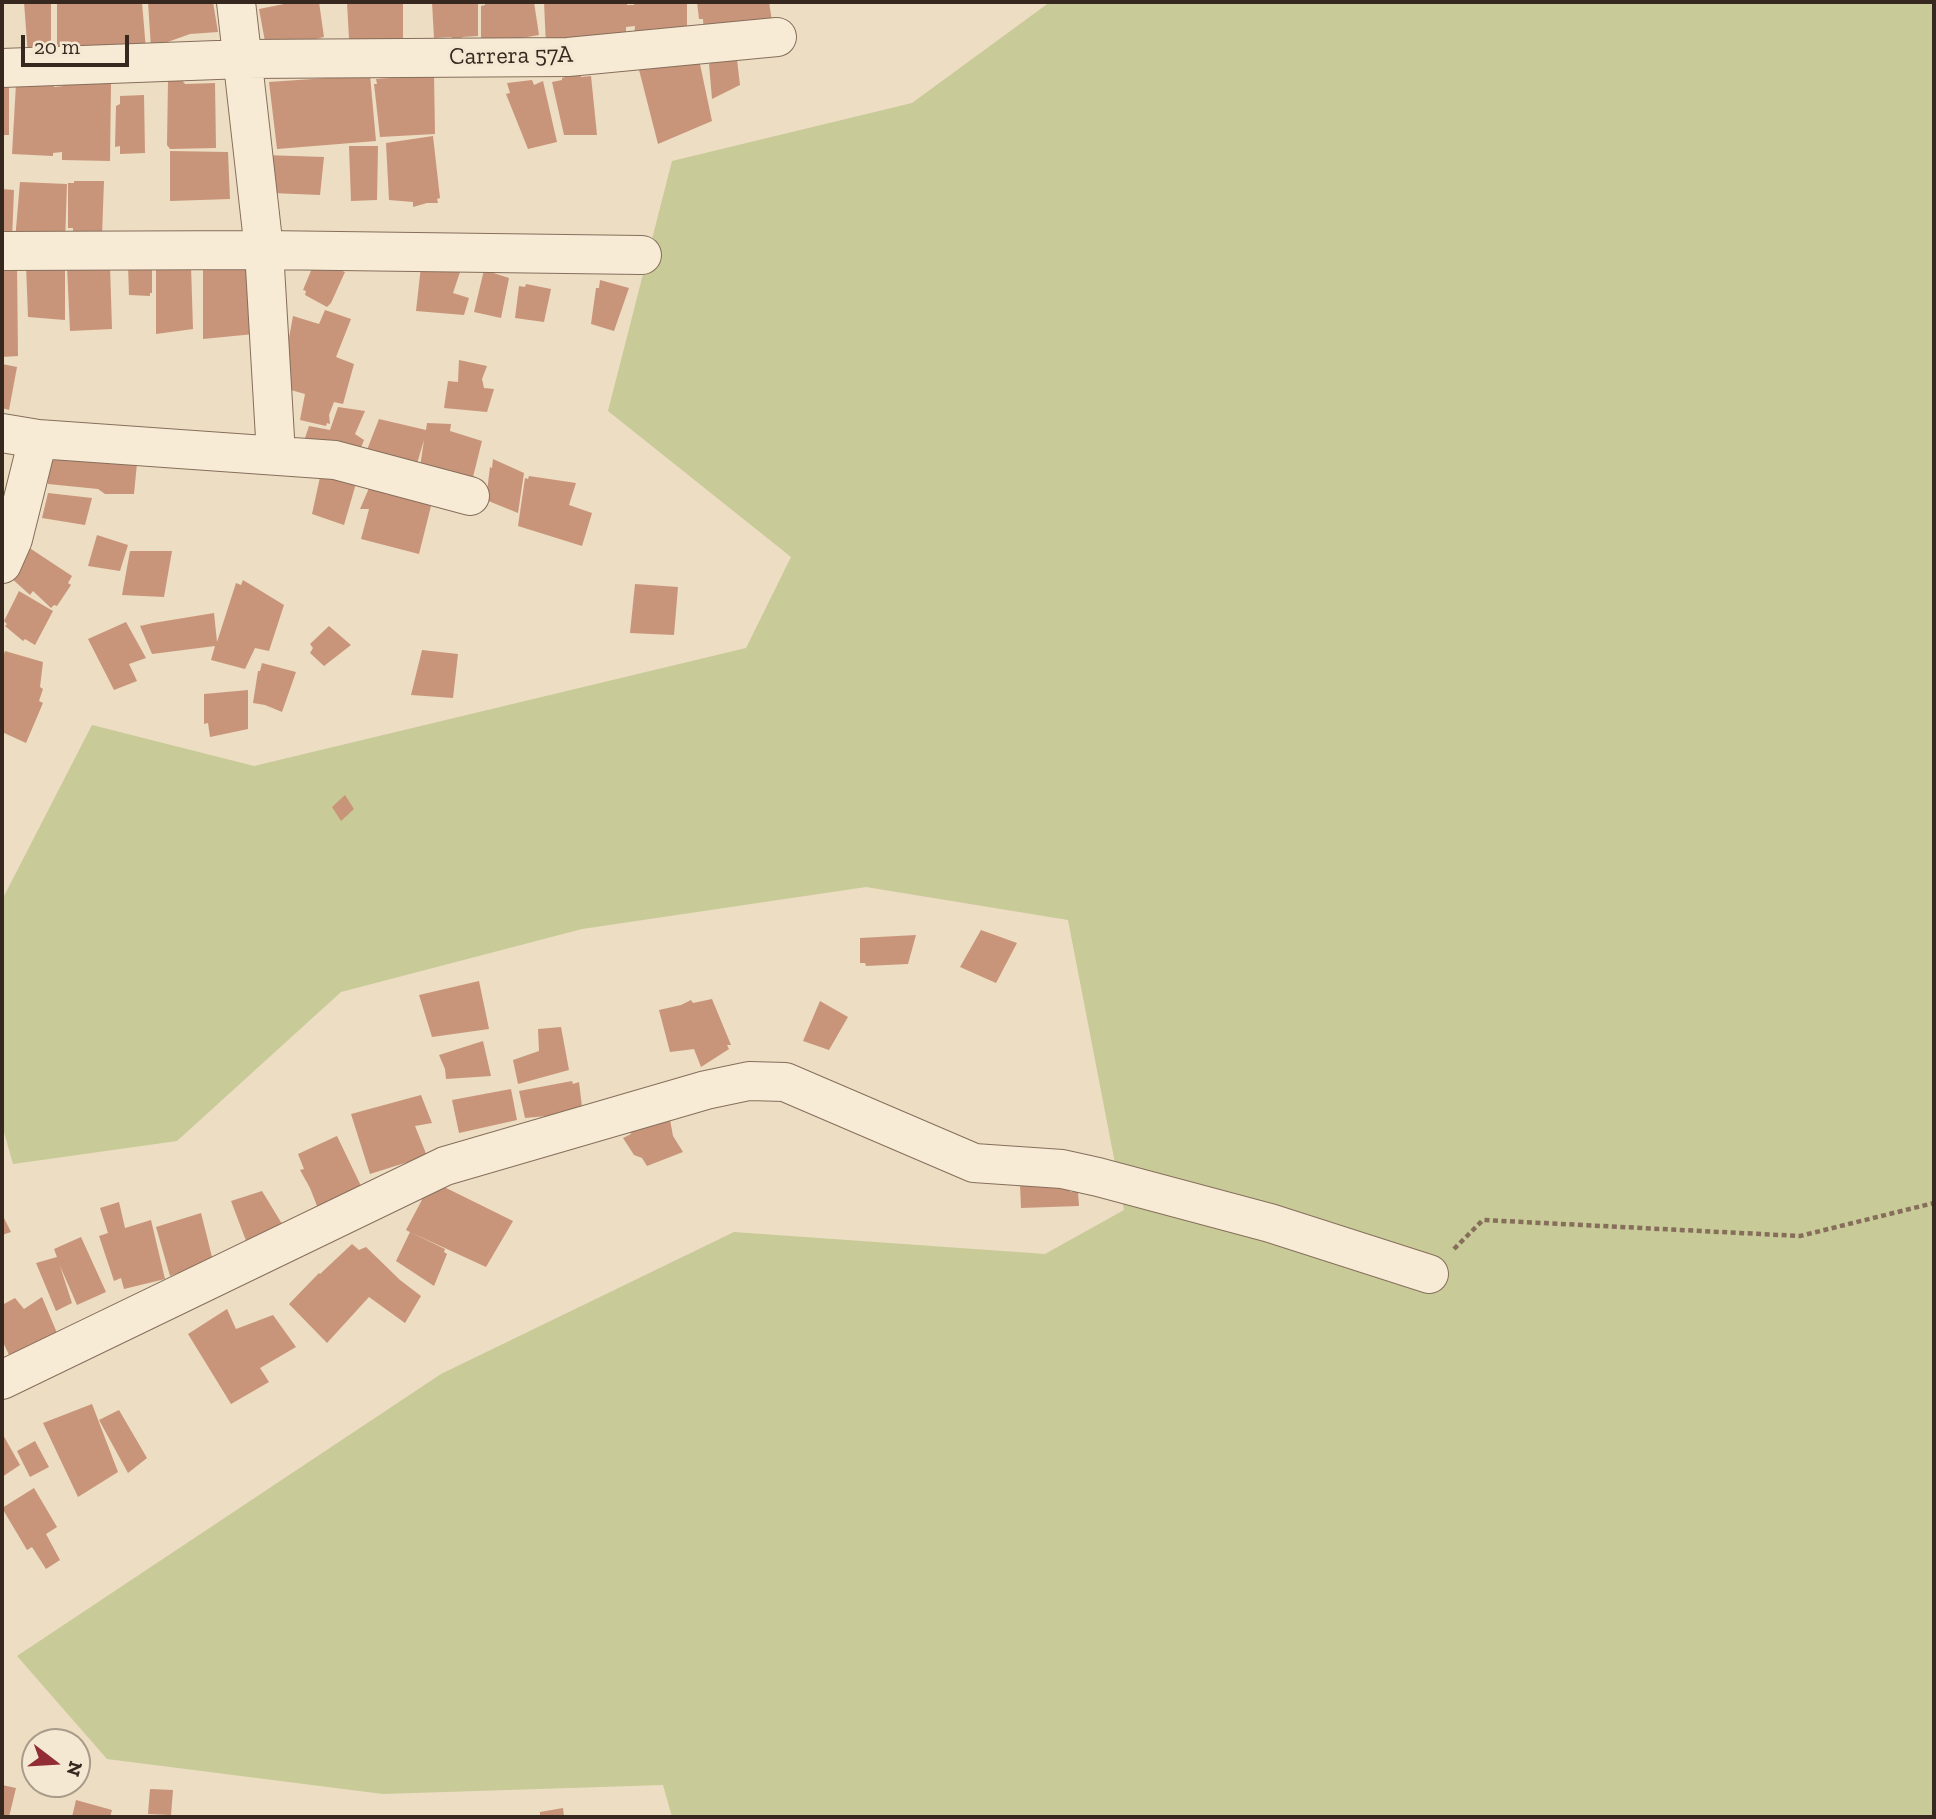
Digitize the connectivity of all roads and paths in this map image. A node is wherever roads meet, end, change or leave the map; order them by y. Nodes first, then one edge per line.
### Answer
1 (236, 2) edge
2 (777, 37) dead end
3 (244, 59) junction
4 (2, 68) edge
5 (264, 250) junction
6 (2, 251) edge
7 (642, 255) dead end
8 (20, 436) edge
9 (276, 455) junction
10 (470, 496) dead end
11 (2, 564) edge
12 (1934, 1203) edge
13 (1429, 1274) joint
14 (2, 1380) edge

1 - 3 street
2 - 3 street, Carrera 57A
3 - 4 street, Carrera 57A
3 - 5 street
5 - 6 street
5 - 7 street
5 - 9 street
8 - 9 street
8 - 11 street
9 - 10 street
12 - 13 path
13 - 14 street

